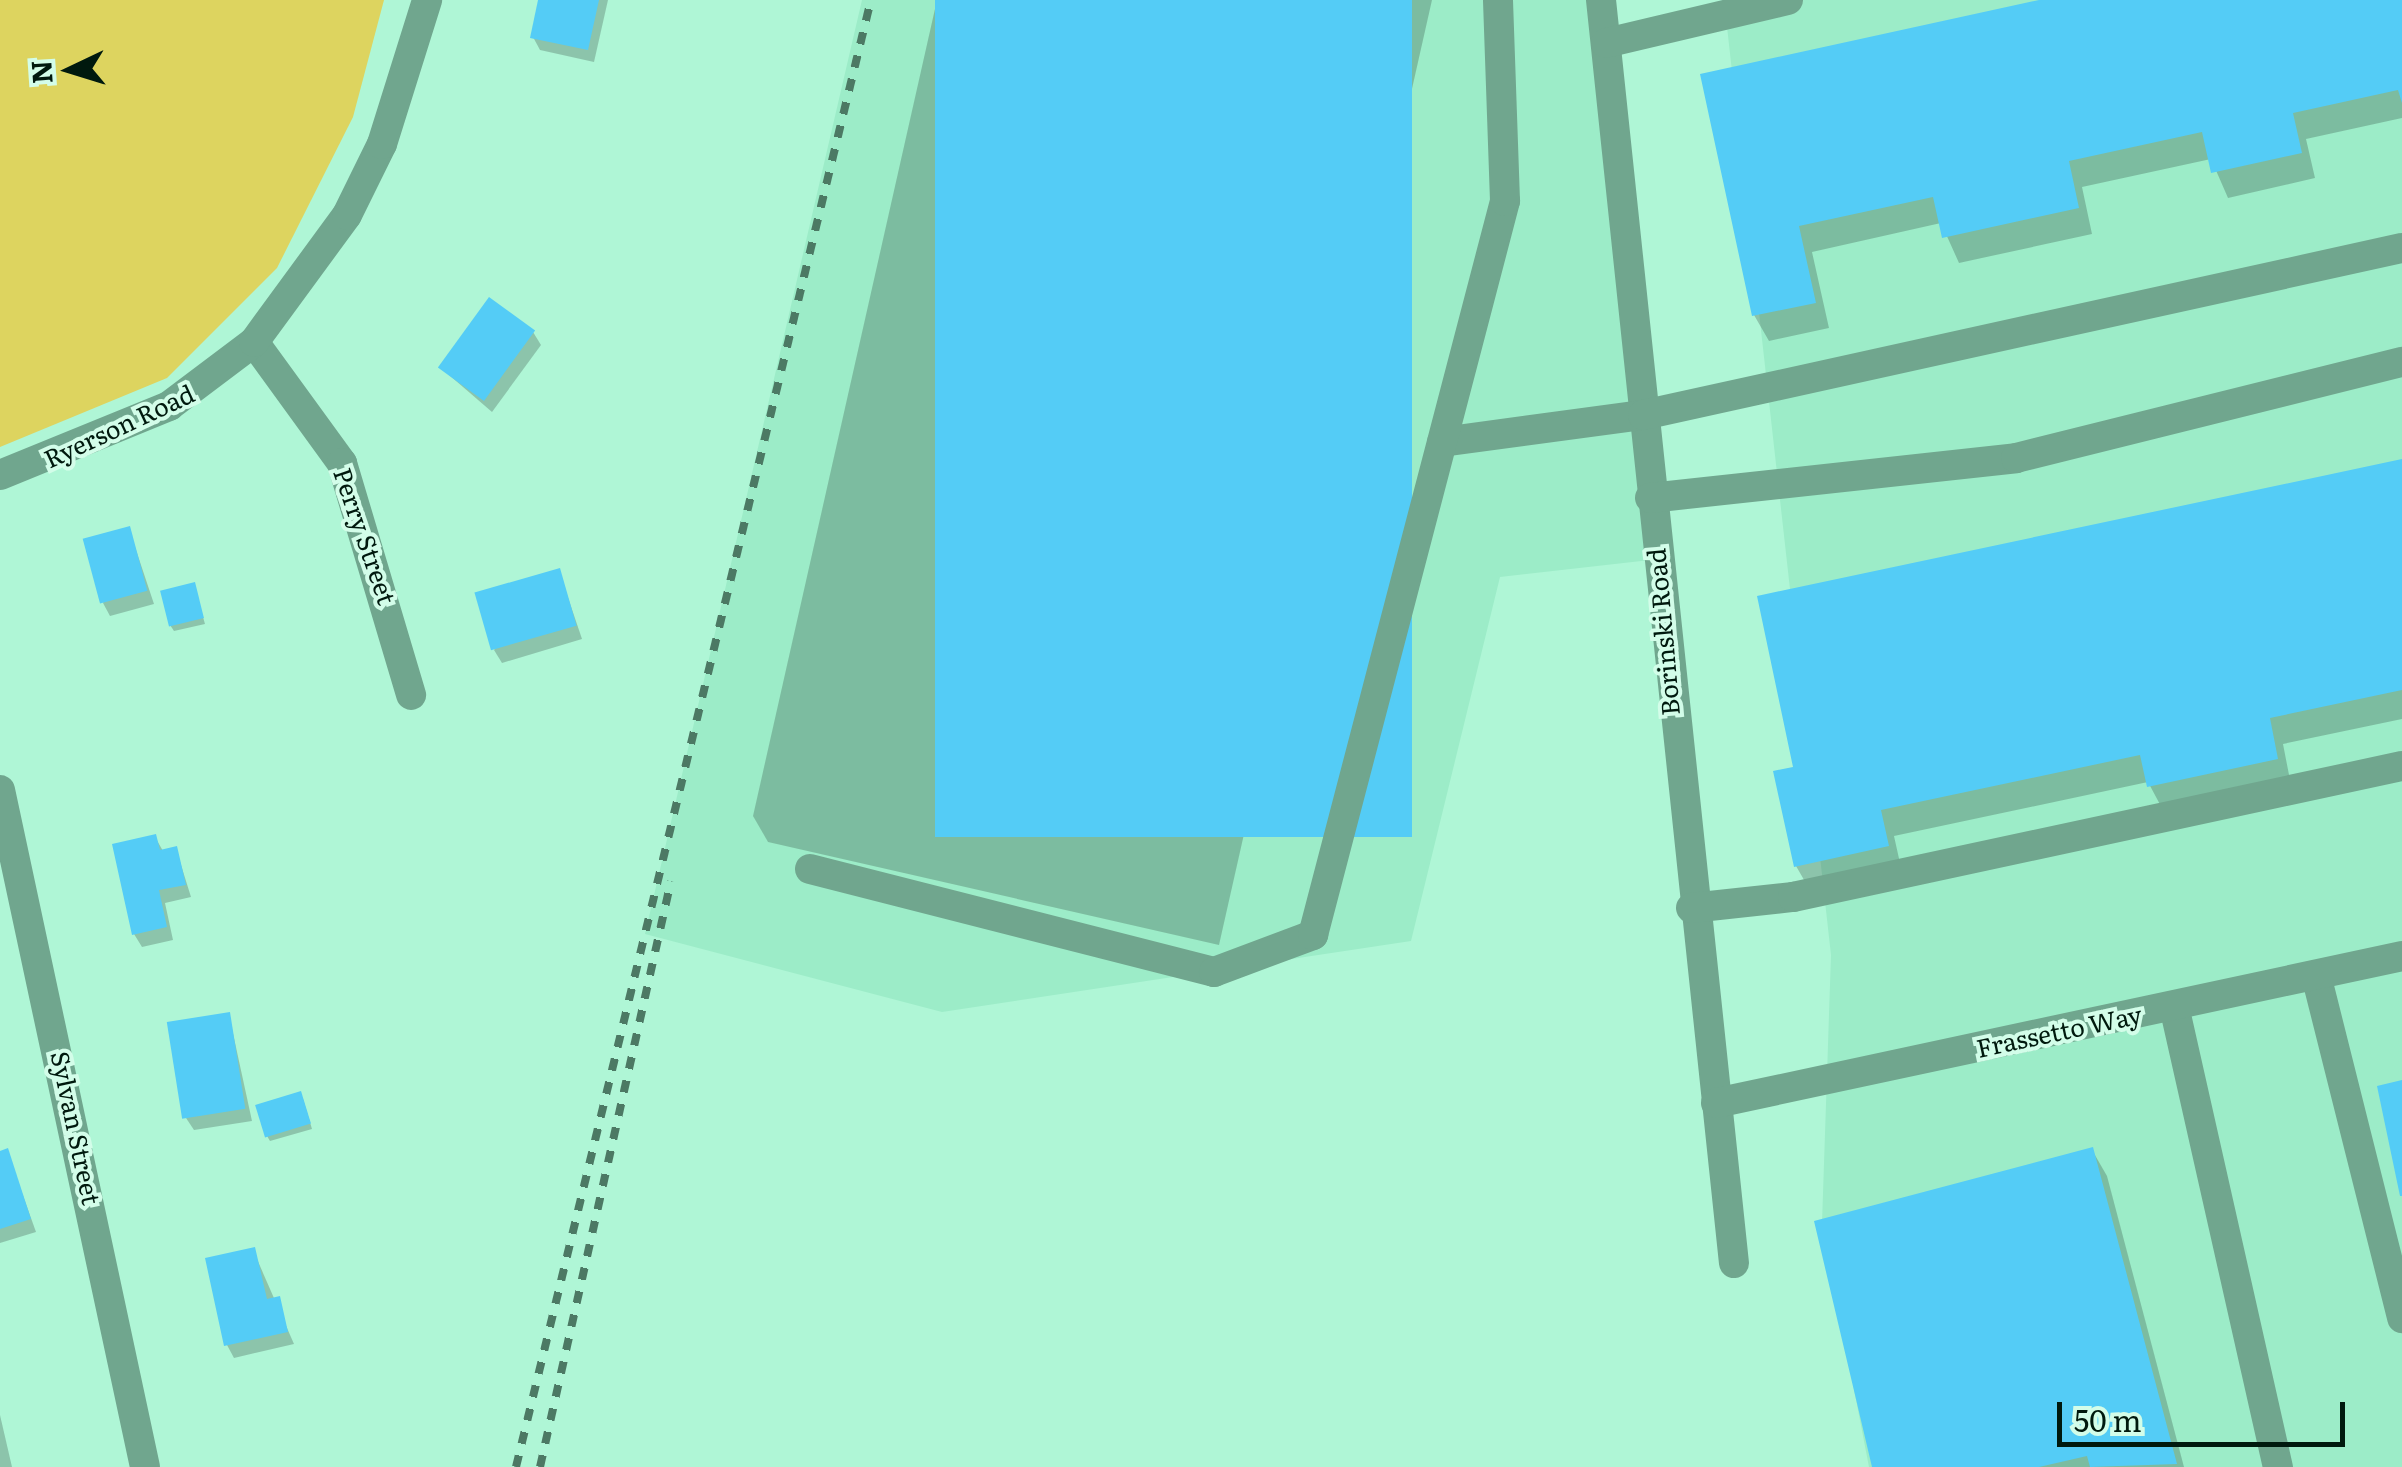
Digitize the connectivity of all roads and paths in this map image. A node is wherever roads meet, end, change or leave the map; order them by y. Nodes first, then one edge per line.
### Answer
1 (427, 0) edge
2 (1498, 0) edge
3 (1601, 0) edge
4 (1788, 0) edge
5 (1606, 43) junction
6 (2402, 248) edge
7 (254, 342) junction
8 (2402, 362) edge
9 (1642, 415) junction
10 (1442, 442) junction
11 (0, 476) edge
12 (1650, 498) junction
13 (411, 695) dead end
14 (2402, 766) edge
15 (0, 790) edge
16 (810, 869) dead end
17 (1690, 908) junction
18 (2402, 956) edge
19 (2316, 975) junction
20 (2174, 1006) junction
21 (1716, 1103) junction
22 (1734, 1263) dead end
23 (2402, 1318) edge
24 (145, 1467) edge
25 (2278, 1467) edge

1 - 7 street, Ryerson Road
2 - 10 street
3 - 5 street, Borinski Road
4 - 5 street
5 - 9 street, Borinski Road
6 - 9 street
7 - 11 street, Ryerson Road
7 - 13 street, Perry Street
8 - 12 street
9 - 10 street
9 - 12 street, Borinski Road
10 - 16 street
12 - 17 street, Borinski Road
14 - 17 street
15 - 24 street, Sylvan Street
17 - 21 street, Borinski Road
18 - 19 street, Frassetto Way
19 - 20 street, Frassetto Way
19 - 23 street
20 - 21 street, Frassetto Way
20 - 25 street
21 - 22 street, Borinski Road

